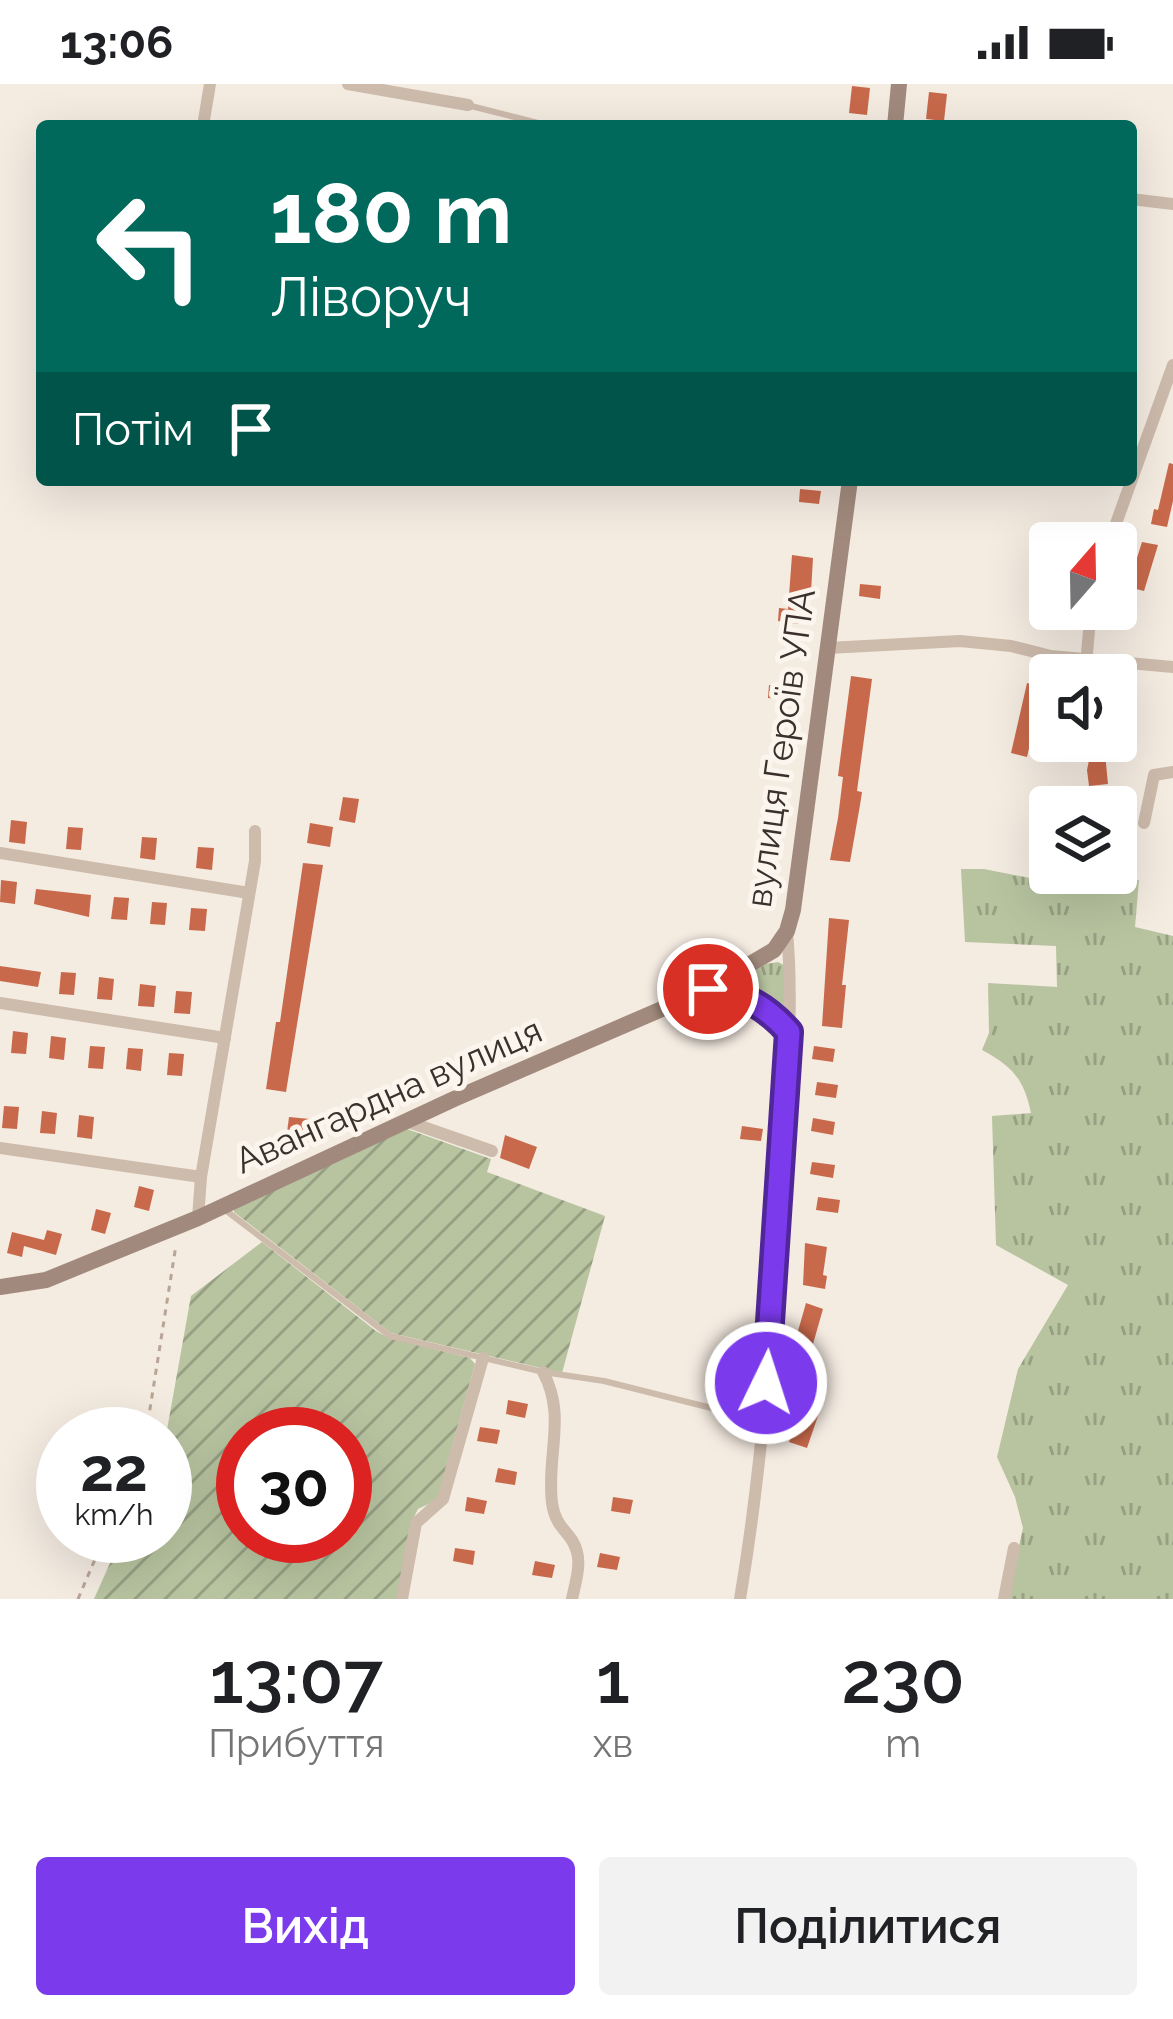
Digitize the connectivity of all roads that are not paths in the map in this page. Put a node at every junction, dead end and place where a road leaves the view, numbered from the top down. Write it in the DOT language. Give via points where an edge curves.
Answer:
graph roads {
  1 [pos="210,84"];
  2 [pos="348,84"];
  3 [pos="898,84"];
  4 [pos="410,89"];
  5 [pos="467,105"];
  6 [pos="204,120"];
  7 [pos="526,120"];
  8 [pos="895,120"];
  9 [pos="1137,200"];
  10 [pos="1173,204"];
  11 [pos="1173,365"];
  12 [pos="1137,465"];
  13 [pos="849,486"];
  14 [pos="1129,486"];
  15 [pos="1117,522"];
  16 [pos="828,647"];
  17 [pos="1056,654"];
  18 [pos="1137,663"];
  19 [pos="1173,667"];
  20 [pos="1173,772"];
  21 [pos="1144,823"];
  22 [pos="255,830"];
  23 [pos="0,854"];
  24 [pos="249,893"];
  25 [pos="787,931"];
  26 [pos="708,989"];
  27 [pos="0,1003"];
  28 [pos="789,1032"];
  29 [pos="225,1038"];
  30 [pos="406,1121"];
  31 [pos="0,1148"];
  32 [pos="493,1151"];
  33 [pos="201,1177"];
  34 [pos="221,1207"];
  35 [pos="198,1218"];
  36 [pos="0,1287"];
  37 [pos="483,1358"];
  38 [pos="543,1372"];
  39 [pos="763,1421"];
  40 [pos="1014,1548"];
  41 [pos="402,1599"];
  42 [pos="572,1599"];
  43 [pos="740,1599"];
  44 [pos="1004,1599"];
  1 -- 6 [label="street"];
  2 -- 4 [label="street"];
  3 -- 8 [label="street"];
  4 -- 5 [label="street"];
  5 -- 7 [label="lane"];
  9 -- 10 [label="street"];
  11 -- 12 [label="street"];
  13 -- 16 [label="street, вулиця Героїв УПА"];
  14 -- 15 [label="street"];
  16 -- 17 [label="street" via="960,641"];
  16 -- 25 [label="street, вулиця Героїв УПА"];
  18 -- 19 [label="street"];
  20 -- 21 [label="street" via="1154,775"];
  22 -- 24 [label="street"];
  23 -- 24 [label="street"];
  24 -- 29 [label="street"];
  25 -- 26 [label="street, Авангардна вулиця" via="774,950"];
  25 -- 28 [label="street, вулиця Героїв УПА"];
  26 -- 28 [label="street" via="756,1002"];
  26 -- 30 [label="street, Авангардна вулиця"];
  27 -- 29 [label="street"];
  28 -- 39 [label="street, вулиця Героїв УПА"];
  29 -- 33 [label="street"];
  30 -- 32 [label="street"];
  30 -- 34 [label="street, Авангардна вулиця"];
  31 -- 33 [label="street"];
  33 -- 35 [label="street"];
  34 -- 35 [label="street, Авангардна вулиця"];
  34 -- 37 [label="lane" via="390,1336"];
  35 -- 36 [label="street, Авангардна вулиця" via="46,1280"];
  37 -- 38 [label="lane"];
  37 -- 41 [label="street" via="443,1499 416,1523"];
  38 -- 39 [label="lane"];
  38 -- 42 [label="street" via="557,1417 554,1513 579,1557"];
  39 -- 43 [label="street, вулиця Героїв УПА"];
  40 -- 44 [label="street"];
}
